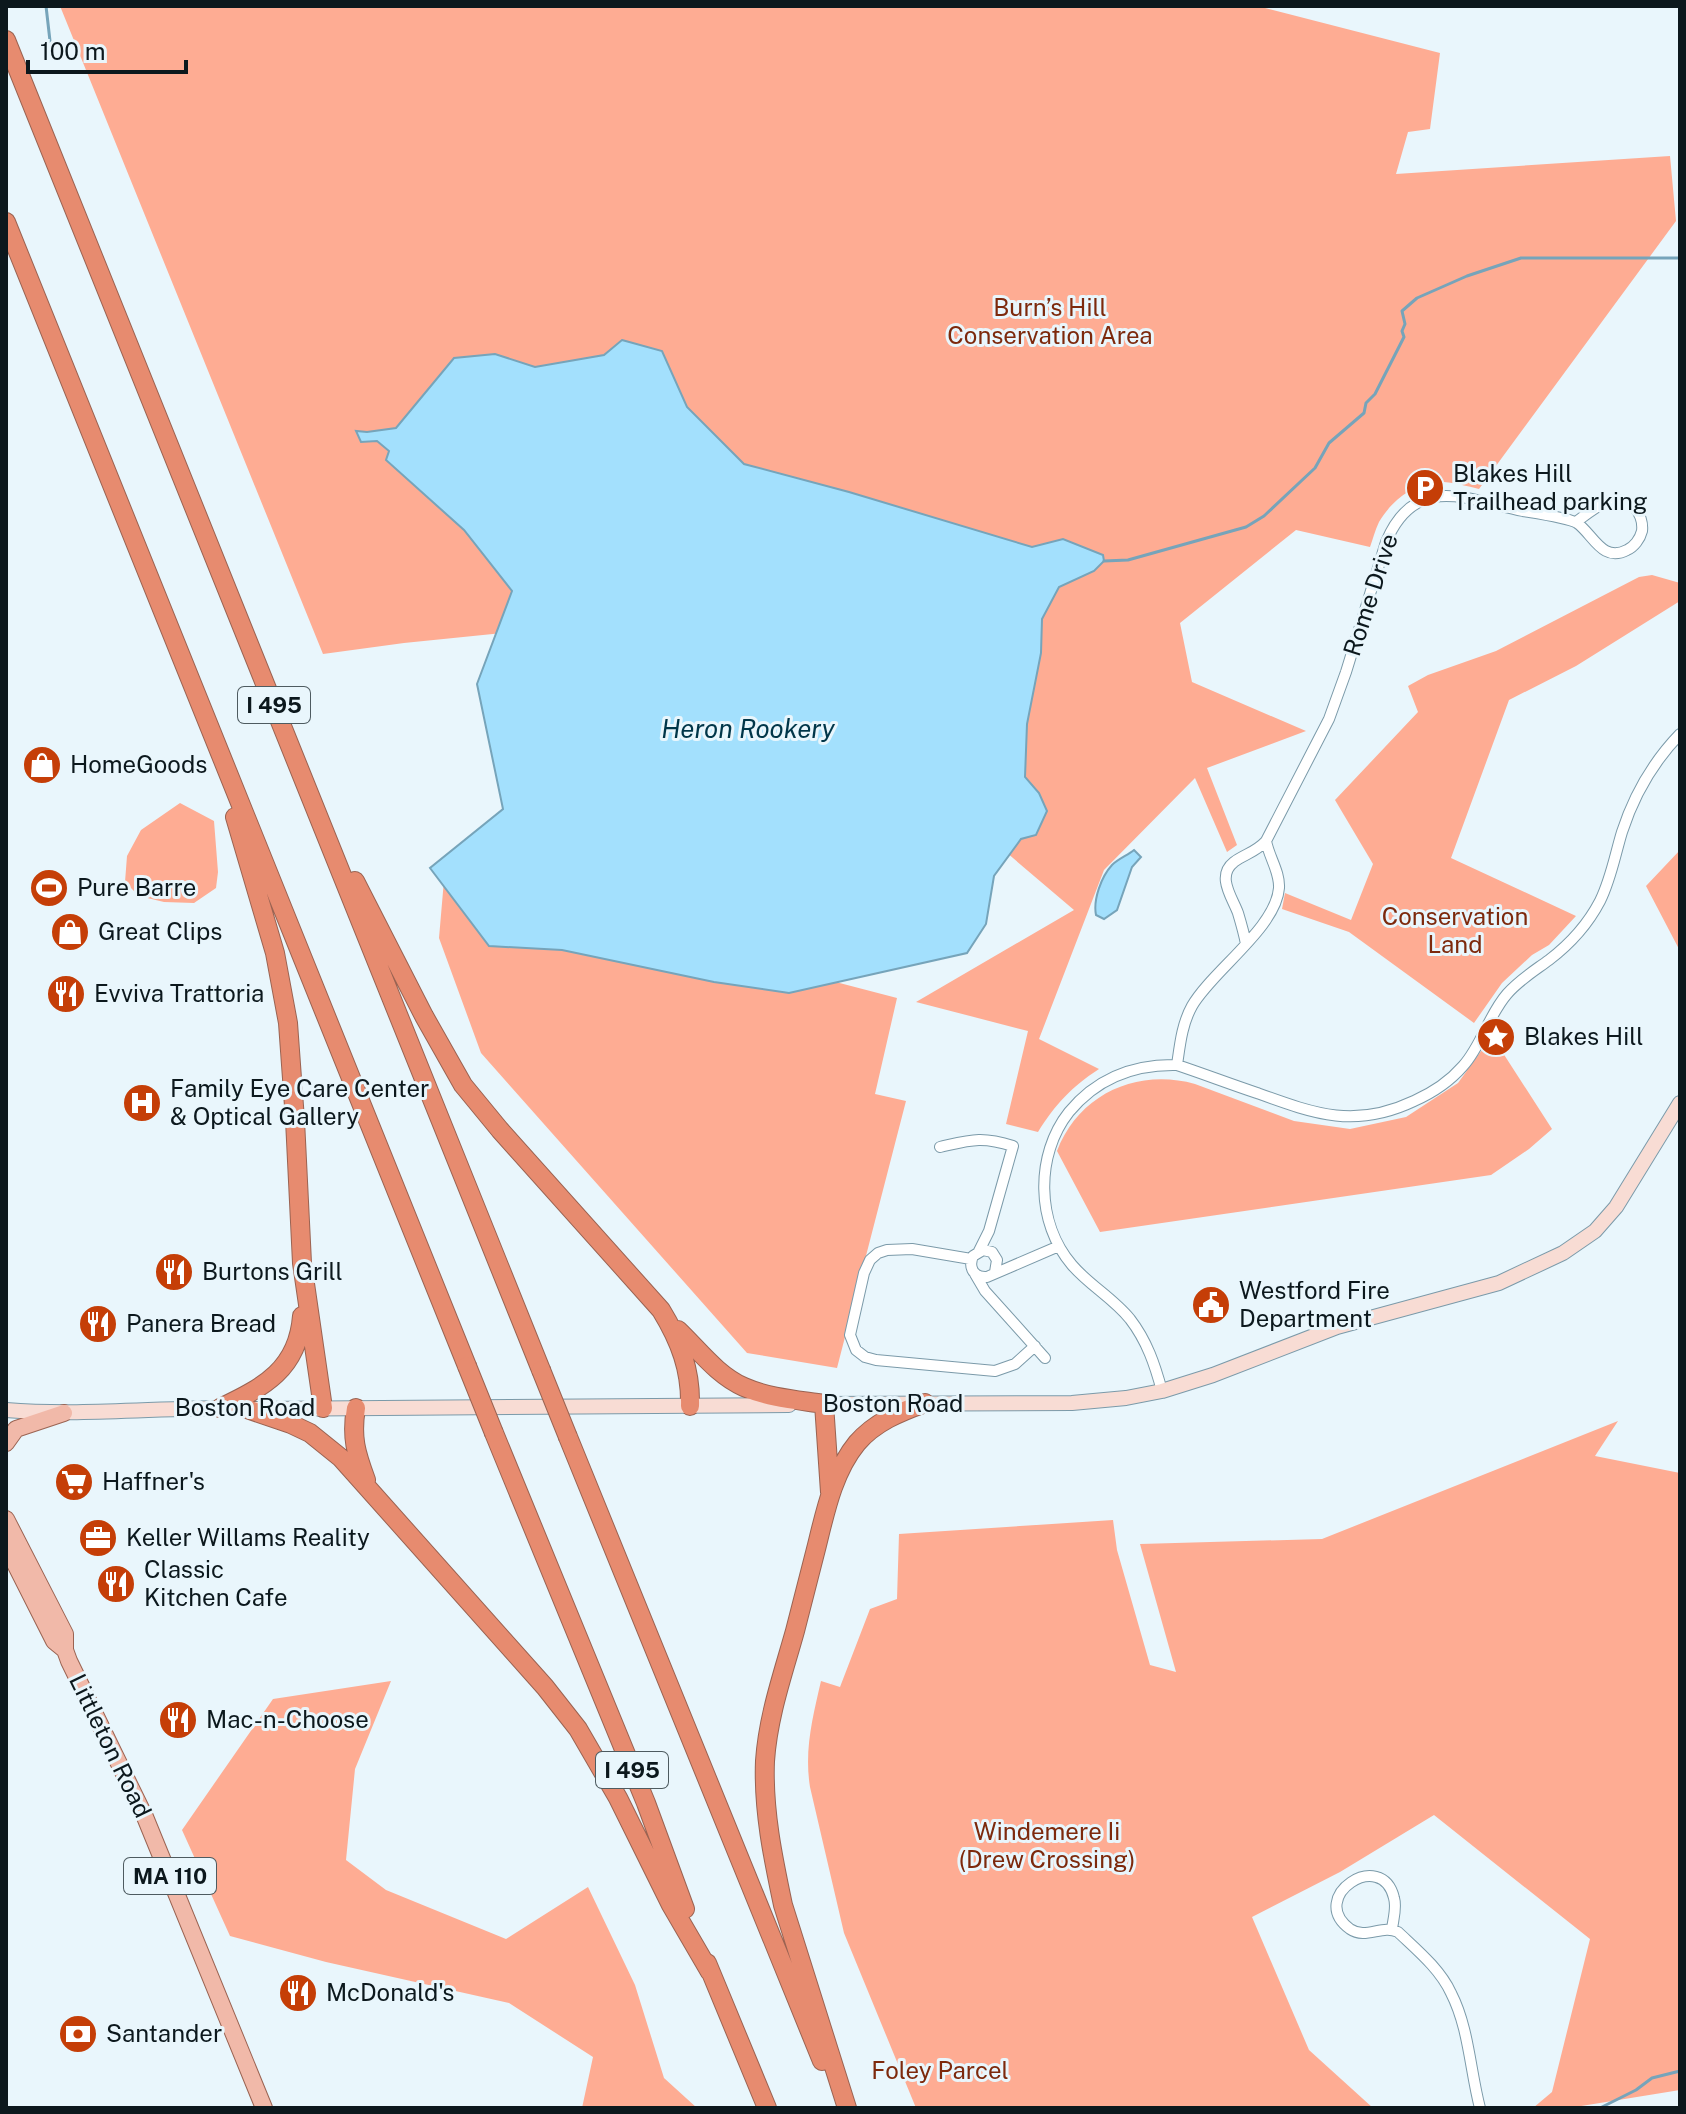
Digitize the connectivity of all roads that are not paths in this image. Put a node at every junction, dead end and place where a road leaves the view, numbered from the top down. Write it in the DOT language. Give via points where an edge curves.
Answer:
graph roads {
  1 [pos="6,40"];
  2 [pos="6,222"];
  3 [pos="1576,522"];
  4 [pos="1680,734"];
  5 [pos="218,749"];
  6 [pos="311,798"];
  7 [pos="1266,841"];
  8 [pos="1246,944"];
  9 [pos="1177,1065"];
  10 [pos="1680,1103"];
  11 [pos="940,1147"];
  12 [pos="989,1231"];
  13 [pos="1059,1246"];
  14 [pos="994,1254"];
  15 [pos="975,1255"];
  16 [pos="1027,1259"];
  17 [pos="975,1274"];
  18 [pos="993,1274"];
  19 [pos="304,1281"];
  20 [pos="998,1303"];
  21 [pos="665,1317"];
  22 [pos="1035,1346"];
  23 [pos="1045,1358"];
  24 [pos="1162,1391"];
  25 [pos="925,1403"];
  26 [pos="824,1404"];
  27 [pos="690,1406"];
  28 [pos="220,1408"];
  29 [pos="323,1408"];
  30 [pos="356,1408"];
  31 [pos="247,1409"];
  32 [pos="6,1410"];
  33 [pos="64,1413"];
  34 [pos="6,1443"];
  35 [pos="369,1490"];
  36 [pos="830,1495"];
  37 [pos="6,1519"];
  38 [pos="6,1546"];
  39 [pos="65,1650"];
  40 [pos="1392,1929"];
  41 [pos="710,1972"];
  42 [pos="264,2108"];
  43 [pos="767,2108"];
  44 [pos="844,2108"];
  45 [pos="1480,2108"];
  1 -- 6 [label="highway, I 495"];
  2 -- 5 [label="highway, I 495"];
  3 -- 3 [label="street" via="1618,500 1634,507 1642,531 1628,550 1613,553 1598,546"];
  3 -- 7 [label="street, Rome Drive" via="1447,495 1425,498 1404,511 1386,542 1329,719"];
  4 -- 9 [label="street" via="1636,796 1593,914 1563,948 1514,986 1463,1066 1432,1092 1369,1116 1322,1115"];
  5 -- 19 [label="highway" via="285,1002"];
  5 -- 41 [label="highway, I 495, bridge"];
  6 -- 21 [label="highway" via="463,1085"];
  6 -- 44 [label="highway, I 495, bridge"];
  7 -- 8 [label="street" via="1279,891"];
  7 -- 8 [label="street, Rome Drive" via="1235,860 1226,873"];
  8 -- 9 [label="street" via="1193,1005"];
  9 -- 13 [label="street" via="1145,1066 1104,1080 1065,1117 1049,1152 1044,1189"];
  10 -- 24 [label="main road, Boston Road" via="1616,1207 1595,1231 1563,1253 1499,1283 1337,1327"];
  11 -- 12 [label="street" via="978,1138 1013,1146"];
  12 -- 14 [label="street"];
  12 -- 15 [label="street"];
  13 -- 16 [label="street"];
  13 -- 24 [label="street" via="1139,1332"];
  14 -- 15 [label="street" via="988,1250"];
  14 -- 16 [label="street"];
  14 -- 18 [label="street" via="998,1264"];
  15 -- 17 [label="street"];
  15 -- 22 [label="street" via="912,1249 873,1256 865,1268 850,1330 856,1350 876,1360 995,1371 1015,1364"];
  16 -- 18 [label="street"];
  17 -- 18 [label="street"];
  17 -- 20 [label="street"];
  18 -- 20 [label="street" via="992,1293"];
  19 -- 28 [label="highway" via="298,1338 280,1373"];
  19 -- 29 [label="highway"];
  20 -- 22 [label="street"];
  21 -- 26 [label="highway" via="705,1359 743,1387"];
  21 -- 27 [label="highway" via="684,1356"];
  22 -- 23 [label="street"];
  24 -- 25 [label="main road, Boston Road" via="1086,1402"];
  25 -- 26 [label="main road, Boston Road"];
  25 -- 36 [label="highway" via="881,1422 859,1440"];
  26 -- 27 [label="main road, Boston Road"];
  26 -- 36 [label="highway"];
  27 -- 30 [label="main road, Boston Road"];
  28 -- 31 [label="main road, Boston Road"];
  28 -- 33 [label="main road, Boston Road"];
  29 -- 30 [label="main road, Boston Road"];
  29 -- 31 [label="main road, Boston Road"];
  30 -- 35 [label="highway" via="355,1446"];
  31 -- 35 [label="highway" via="310,1433"];
  32 -- 33 [label="main road, Boston Road"];
  33 -- 34 [label="main road" via="16,1429"];
  35 -- 41 [label="highway" via="578,1729"];
  36 -- 44 [label="highway" via="776,1692 765,1784 783,1905"];
  37 -- 39 [label="main road, Littleton Road / MA 110" via="65,1634"];
  38 -- 39 [label="main road, Littleton Road / MA 110" via="54,1641"];
  39 -- 42 [label="main road, Littleton Road / MA 110" via="141,1808"];
  40 -- 40 [label="street" via="1368,1934 1348,1928 1339,1915 1340,1892 1359,1877 1383,1882 1394,1898"];
  40 -- 45 [label="street" via="1414,1946 1450,1990 1460,2013"];
  41 -- 43 [label="highway, I 495"];
}
